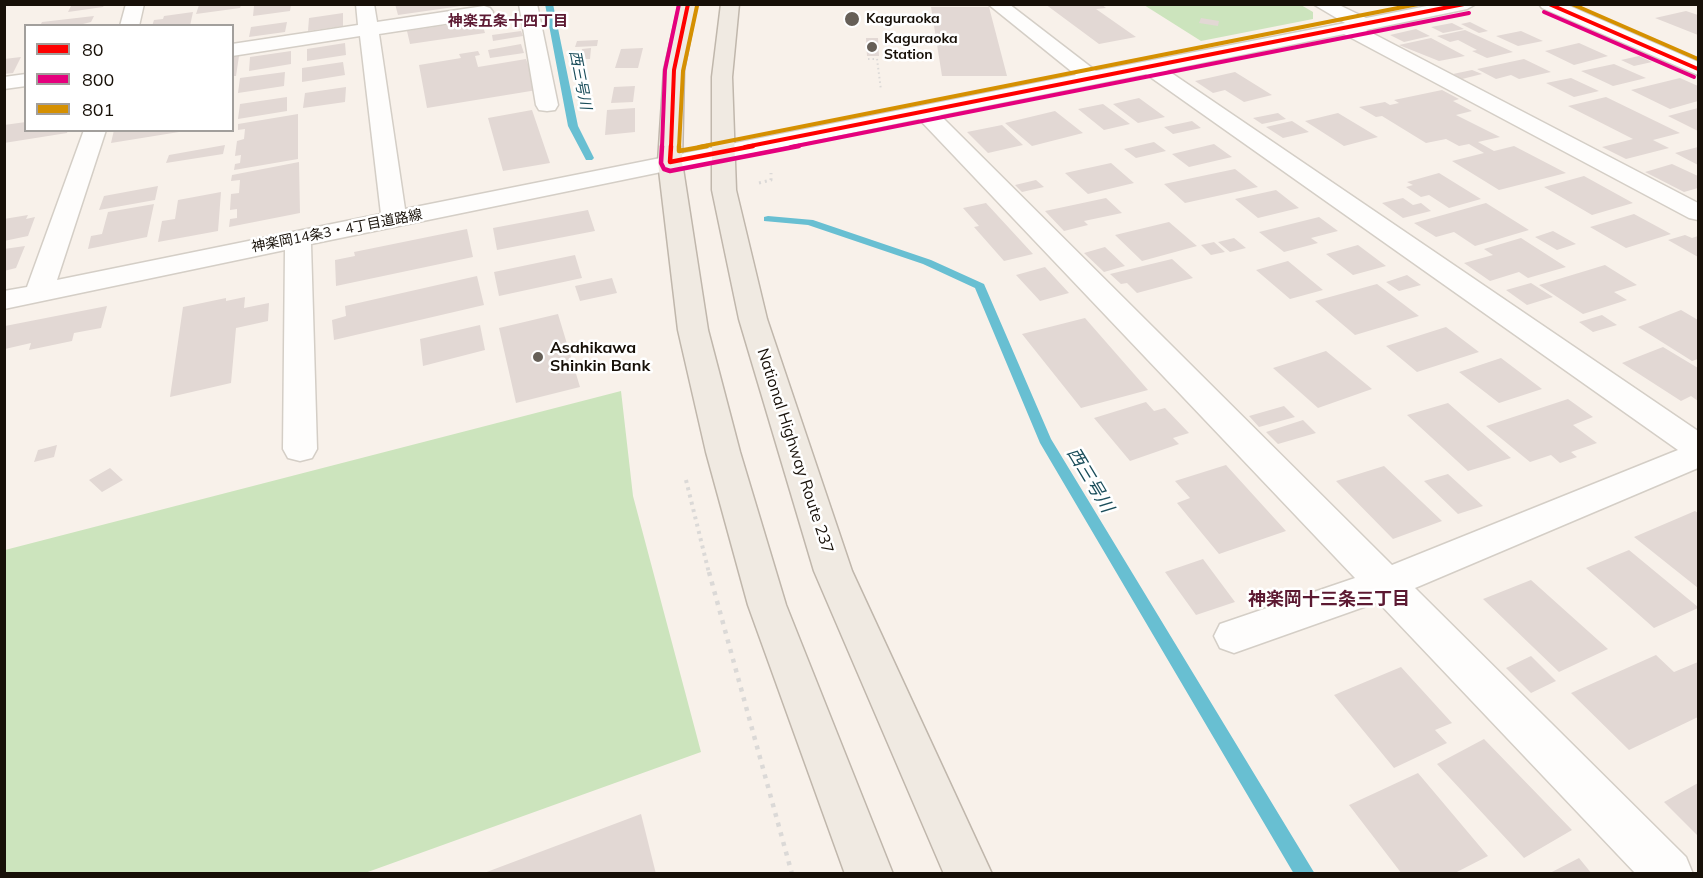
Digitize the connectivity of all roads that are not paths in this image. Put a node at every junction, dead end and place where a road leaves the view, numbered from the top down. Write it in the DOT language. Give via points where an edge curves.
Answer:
graph roads {
  1 [pos="135,4"];
  2 [pos="365,4"];
  3 [pos="528,4"];
  4 [pos="688,4"];
  5 [pos="730,4"];
  6 [pos="997,4"];
  7 [pos="1322,4"];
  8 [pos="1467,4"];
  9 [pos="1548,4"];
  10 [pos="1430,8"];
  11 [pos="484,12"];
  12 [pos="130,24"];
  13 [pos="1356,27"];
  14 [pos="368,31"];
  15 [pos="234,50"];
  16 [pos="1150,67"];
  17 [pos="1698,69"];
  18 [pos="1093,79"];
  19 [pos="24,80"];
  20 [pos="4,83"];
  21 [pos="547,105"];
  22 [pos="924,112"];
  23 [pos="94,132"];
  24 [pos="724,152"];
  25 [pos="670,162"];
  26 [pos="1698,213"];
  27 [pos="394,220"];
  28 [pos="298,239"];
  29 [pos="39,293"];
  30 [pos="4,300"];
  31 [pos="1698,447"];
  32 [pos="300,449"];
  33 [pos="1698,455"];
  34 [pos="1385,584"];
  35 [pos="1234,636"];
  36 [pos="869,873"];
  37 [pos="968,873"];
  38 [pos="1669,873"];
  1 -- 12 [label="street"];
  2 -- 14 [label="street"];
  3 -- 21 [label="street"];
  4 -- 25 [label="highway" via="674,70"];
  5 -- 24 [label="highway, National Highway Route 237" via="722,77"];
  6 -- 18 [label="street"];
  7 -- 13 [label="street"];
  8 -- 10 [label="street, 神楽岡14条3・4丁目道路線"];
  9 -- 17 [label="street"];
  10 -- 13 [label="street, 神楽岡14条3・4丁目道路線"];
  11 -- 14 [label="street"];
  13 -- 16 [label="street, 神楽岡14条3・4丁目道路線"];
  13 -- 26 [label="street"];
  14 -- 15 [label="street"];
  14 -- 27 [label="street"];
  16 -- 18 [label="street, 神楽岡14条3・4丁目道路線"];
  16 -- 31 [label="street"];
  18 -- 22 [label="street, 神楽岡14条3・4丁目道路線"];
  19 -- 20 [label="street"];
  22 -- 24 [label="street, 神楽岡14条3・4丁目道路線"];
  22 -- 34 [label="street"];
  23 -- 29 [label="street"];
  24 -- 25 [label="street, 神楽岡14条3・4丁目道路線"];
  24 -- 37 [label="highway, National Highway Route 237" via="723,190 753,319 833,571"];
  25 -- 27 [label="street, 神楽岡14条3・4丁目道路線"];
  25 -- 36 [label="highway" via="693,330 723,452 768,604"];
  27 -- 28 [label="street, 神楽岡14条3・4丁目道路線"];
  28 -- 29 [label="street, 神楽岡14条3・4丁目道路線"];
  28 -- 32 [label="street"];
  29 -- 30 [label="street, 神楽岡14条3・4丁目道路線"];
  33 -- 34 [label="street"];
  34 -- 35 [label="street"];
  34 -- 38 [label="street"];
}
